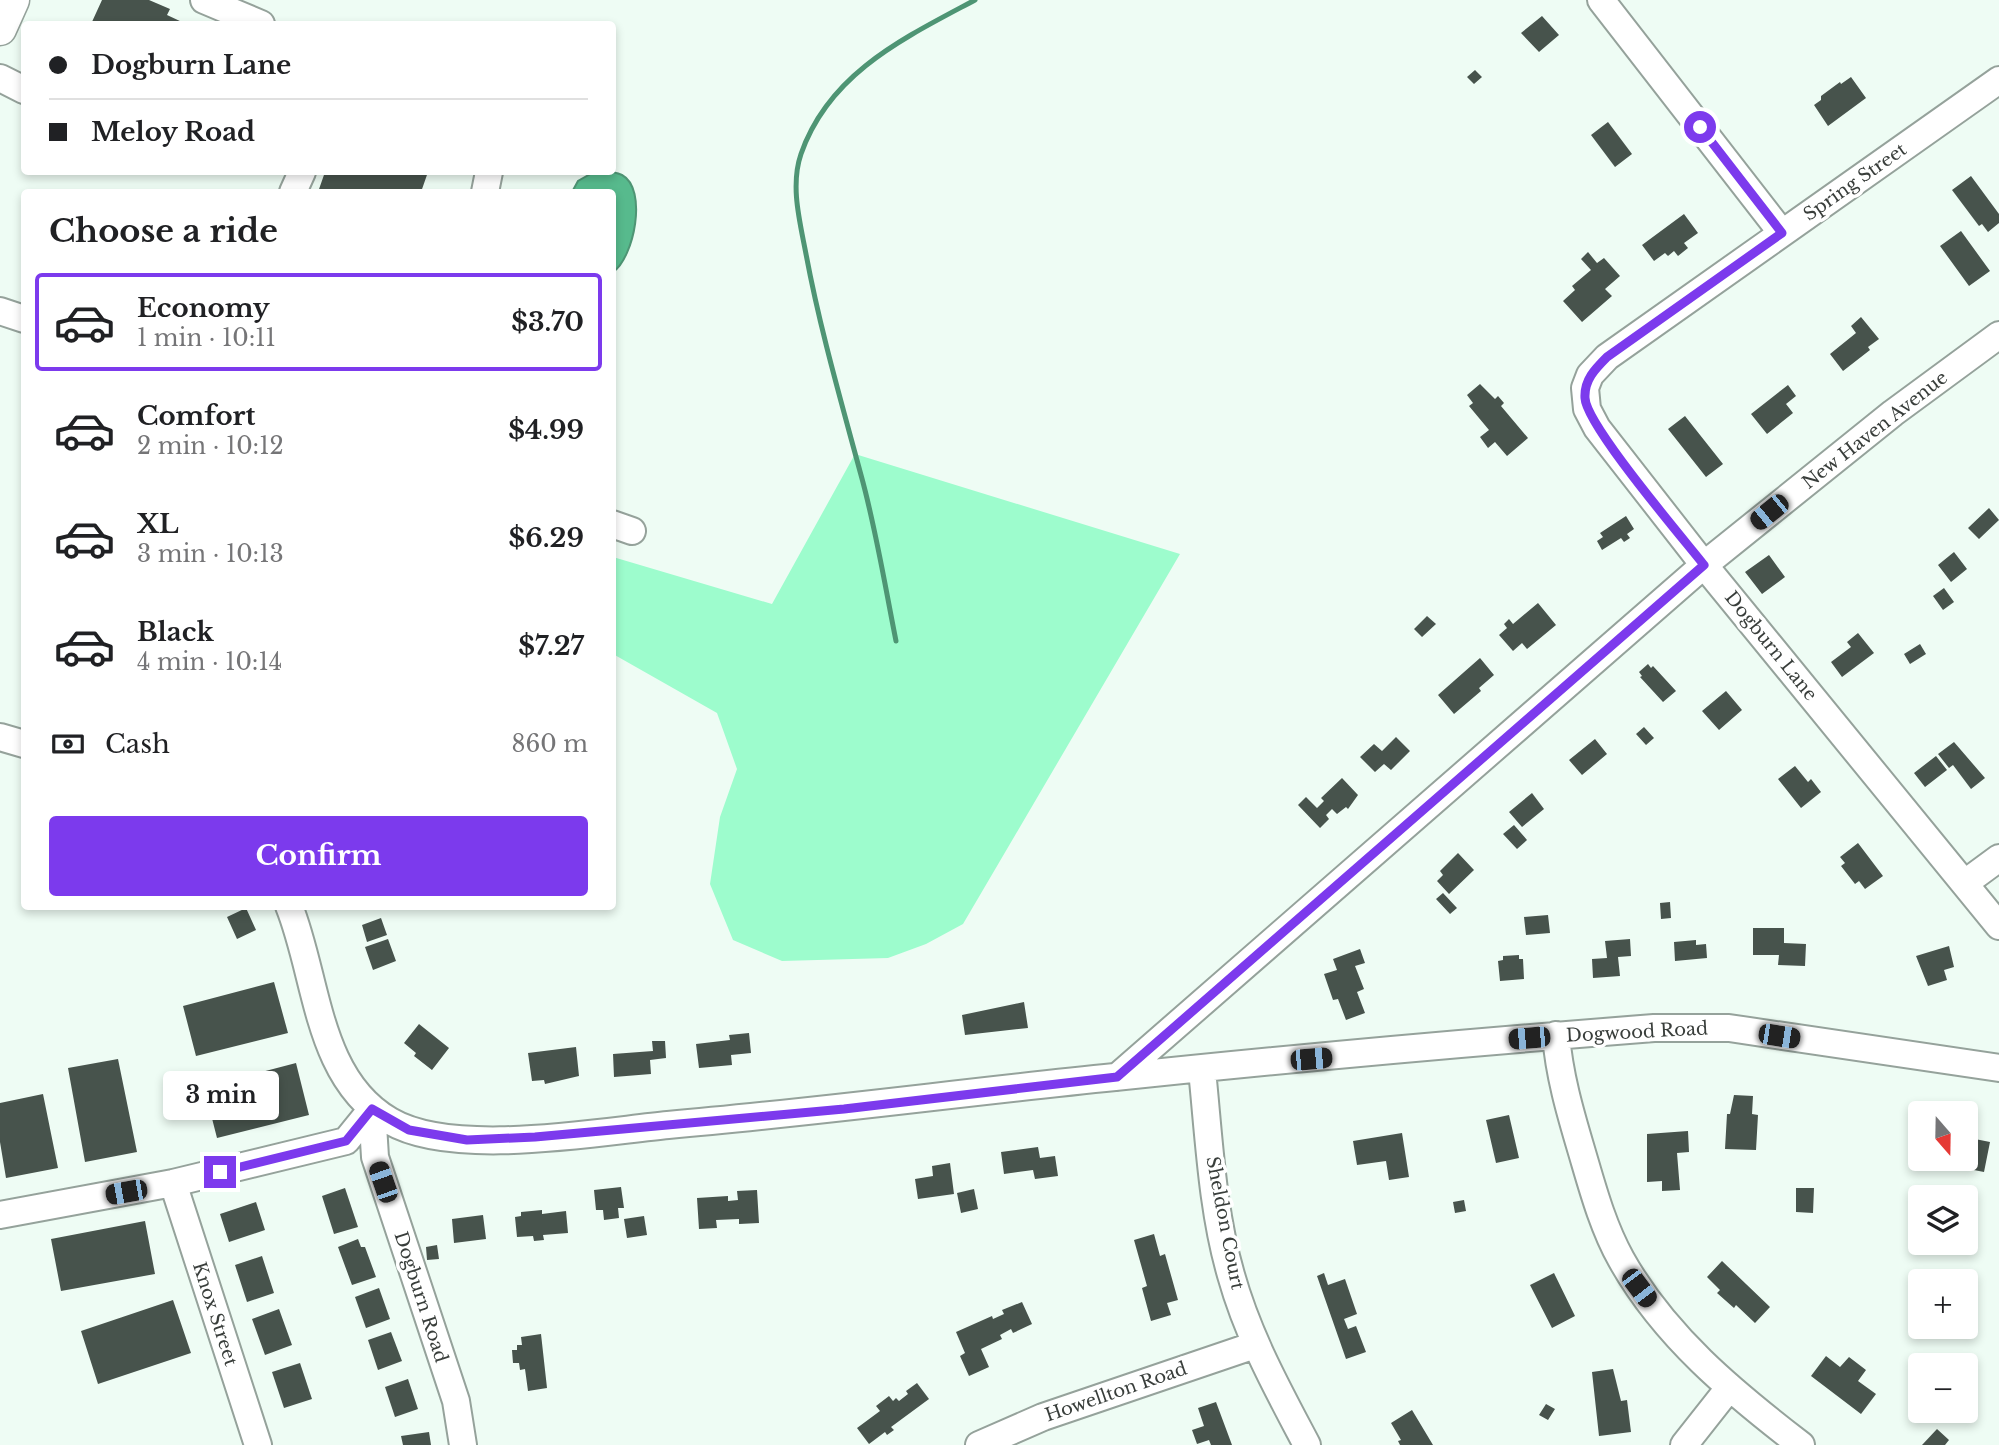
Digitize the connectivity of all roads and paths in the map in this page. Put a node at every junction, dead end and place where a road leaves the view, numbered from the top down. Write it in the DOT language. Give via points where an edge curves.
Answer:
graph roads {
  1 [pos="1601,0"];
  2 [pos="207,9"];
  3 [pos="250,21"];
  4 [pos="0,78"];
  5 [pos="1999,80"];
  6 [pos="21,88"];
  7 [pos="1782,233"];
  8 [pos="0,311"];
  9 [pos="21,318"];
  10 [pos="1999,335"];
  11 [pos="1607,357"];
  12 [pos="1704,565"];
  13 [pos="0,737"];
  14 [pos="21,743"];
  15 [pos="1999,858"];
  16 [pos="1965,883"];
  17 [pos="291,910"];
  18 [pos="1999,926"];
  19 [pos="1556,1035"];
  20 [pos="1999,1068"];
  21 [pos="1202,1070"];
  22 [pos="1117,1077"];
  23 [pos="372,1109"];
  24 [pos="173,1183"];
  25 [pos="0,1215"];
  26 [pos="1255,1345"];
  27 [pos="1729,1388"];
  28 [pos="258,1445"];
  29 [pos="463,1445"];
  30 [pos="979,1445"];
  31 [pos="1307,1445"];
  32 [pos="1684,1445"];
  33 [pos="1801,1445"];
  1 -- 7 [label="street"];
  2 -- 3 [label="street"];
  4 -- 6 [label="street"];
  5 -- 7 [label="street, Spring Street"];
  7 -- 11 [label="street, Spring Street"];
  8 -- 9 [label="street"];
  10 -- 12 [label="street, New Haven Avenue" via="1893,413"];
  11 -- 12 [label="street, Dogburn Lane" via="1585,388 1591,419"];
  12 -- 16 [label="street, Dogburn Lane"];
  12 -- 22 [label="street, New Haven Avenue"];
  13 -- 14 [label="street"];
  15 -- 16 [label="street"];
  16 -- 18 [label="street, Dogburn Lane"];
  17 -- 23 [label="street, Dogwood Road" via="337,1060 356,1093"];
  19 -- 20 [label="street, Dogwood Road" via="1729,1028"];
  19 -- 21 [label="street, Dogwood Road"];
  19 -- 27 [label="street" via="1576,1133 1620,1257 1662,1318"];
  21 -- 22 [label="street, Dogwood Road"];
  21 -- 26 [label="street, Sheldon Court" via="1214,1183 1231,1274"];
  22 -- 23 [label="street, Dogwood Road" via="844,1109 467,1140 409,1130"];
  23 -- 24 [label="street" via="346,1141"];
  23 -- 29 [label="street, Dogburn Road" via="374,1157 456,1401"];
  24 -- 25 [label="street"];
  24 -- 28 [label="street, Knox Street"];
  26 -- 30 [label="street, Howellton Road" via="1043,1417"];
  26 -- 31 [label="street, Sheldon Court"];
  27 -- 32 [label="street"];
  27 -- 33 [label="street"];
}
